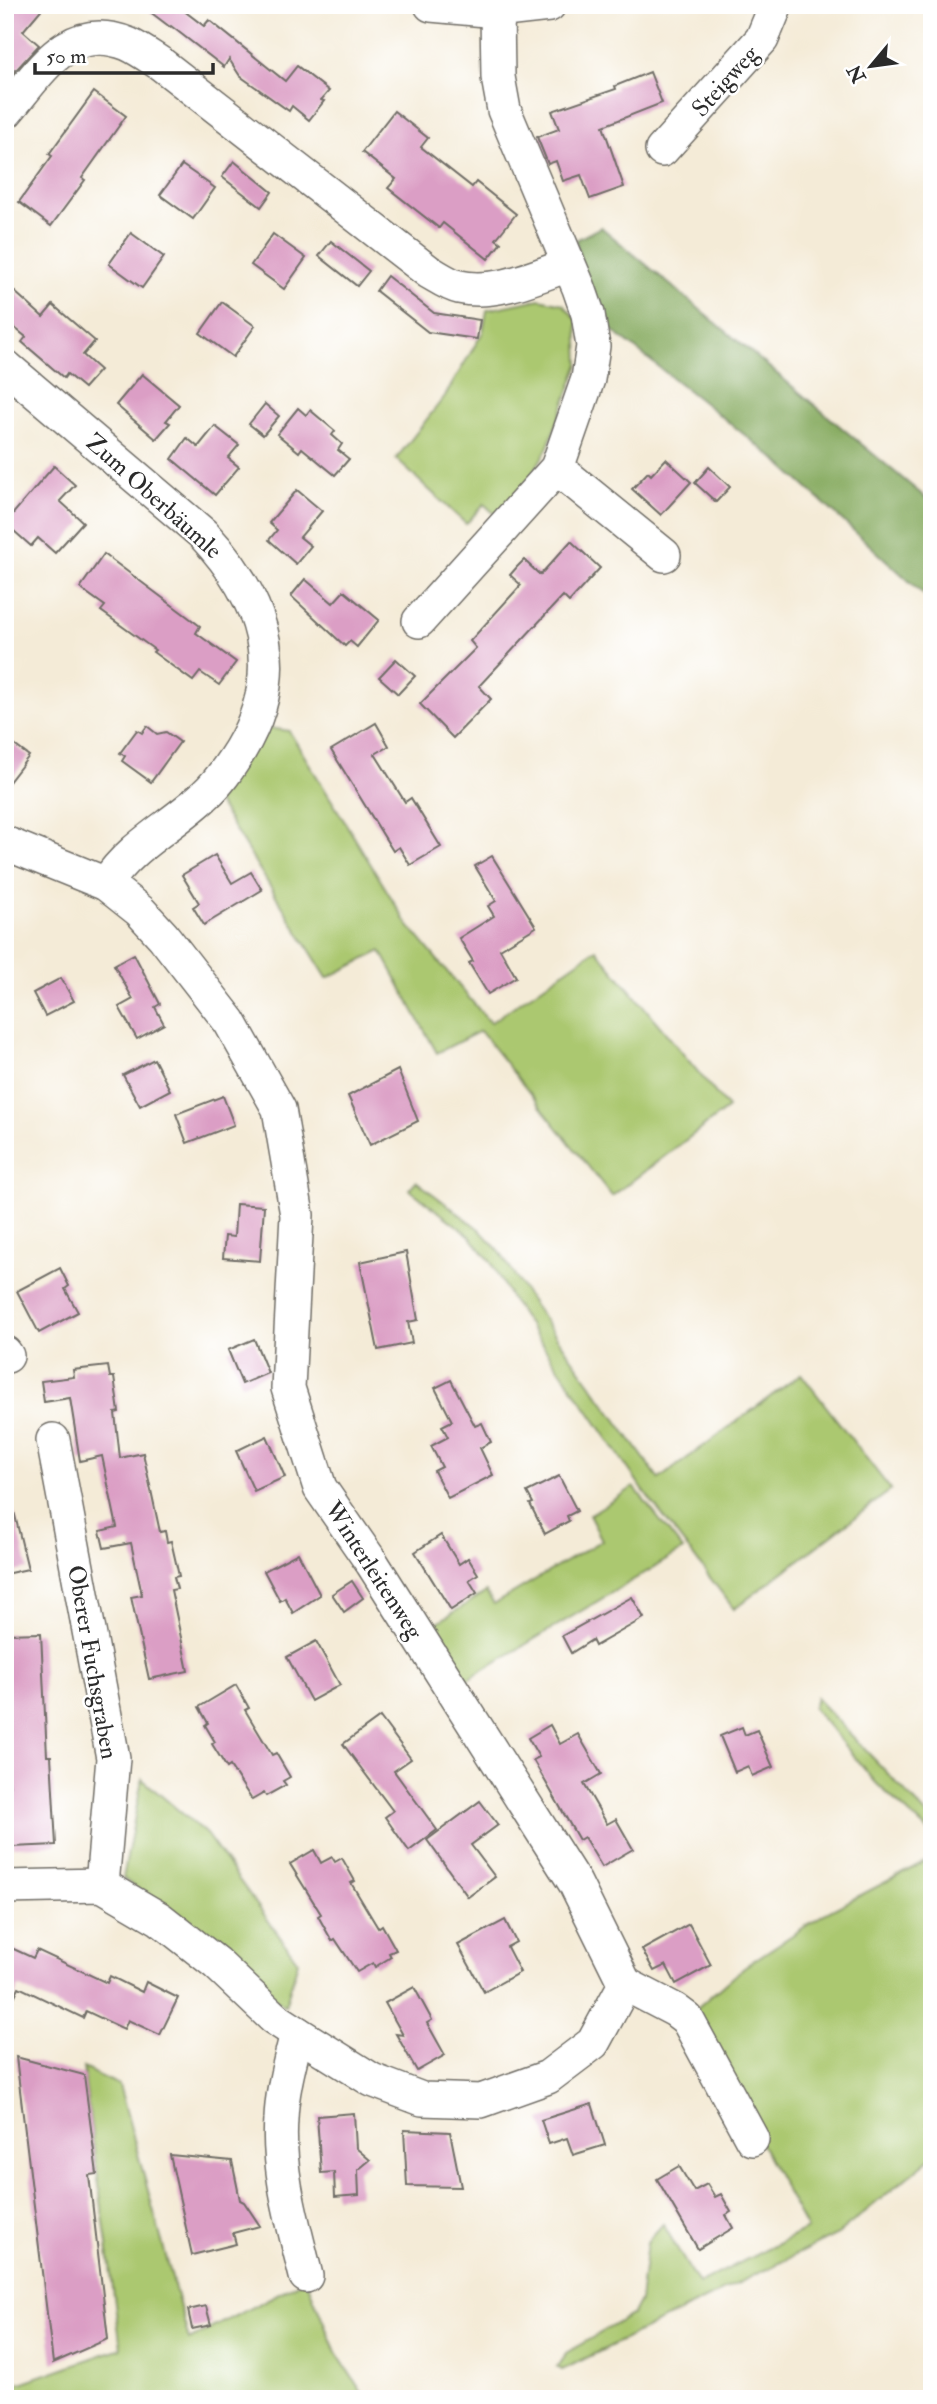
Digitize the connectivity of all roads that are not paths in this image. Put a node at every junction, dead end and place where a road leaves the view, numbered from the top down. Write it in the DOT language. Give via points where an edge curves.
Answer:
graph roads {
  1 [pos="431,5"];
  2 [pos="549,5"];
  3 [pos="776,5"];
  4 [pos="497,10"];
  5 [pos="5,113"];
  6 [pos="662,150"];
  7 [pos="568,265"];
  8 [pos="5,366"];
  9 [pos="557,468"];
  10 [pos="664,555"];
  11 [pos="419,621"];
  12 [pos="5,843"];
  13 [pos="106,884"];
  14 [pos="54,1440"];
  15 [pos="102,1885"];
  16 [pos="5,1887"];
  17 [pos="625,1984"];
  18 [pos="297,2033"];
  19 [pos="752,2139"];
  20 [pos="306,2276"];
  1 -- 4 [label="street"];
  2 -- 4 [label="street"];
  3 -- 6 [label="street, Steigweg" via="762,39"];
  4 -- 7 [label="street" via="498,78 504,110"];
  5 -- 7 [label="street" via="68,44 94,36 108,38 161,64 429,272 457,287 487,289"];
  7 -- 9 [label="street" via="588,314 593,346 588,379"];
  8 -- 13 [label="street, Zum Oberbäumle" via="221,553 254,605 265,642 266,678 260,708 229,768 181,817 131,853"];
  9 -- 10 [label="street"];
  9 -- 11 [label="street"];
  12 -- 13 [label="street, Winterleitenweg"];
  13 -- 17 [label="street, Winterleitenweg" via="163,936 230,1022 279,1109 297,1215 288,1388 320,1488 575,1883"];
  14 -- 15 [label="street, Oberer Fuchsgraben" via="113,1759"];
  15 -- 16 [label="street"];
  15 -- 18 [label="street" via="160,1919"];
  17 -- 18 [label="street" via="593,2043 548,2077 481,2101 422,2099 372,2080"];
  17 -- 19 [label="street" via="687,2019"];
  18 -- 20 [label="street" via="280,2120 283,2168"];
}
